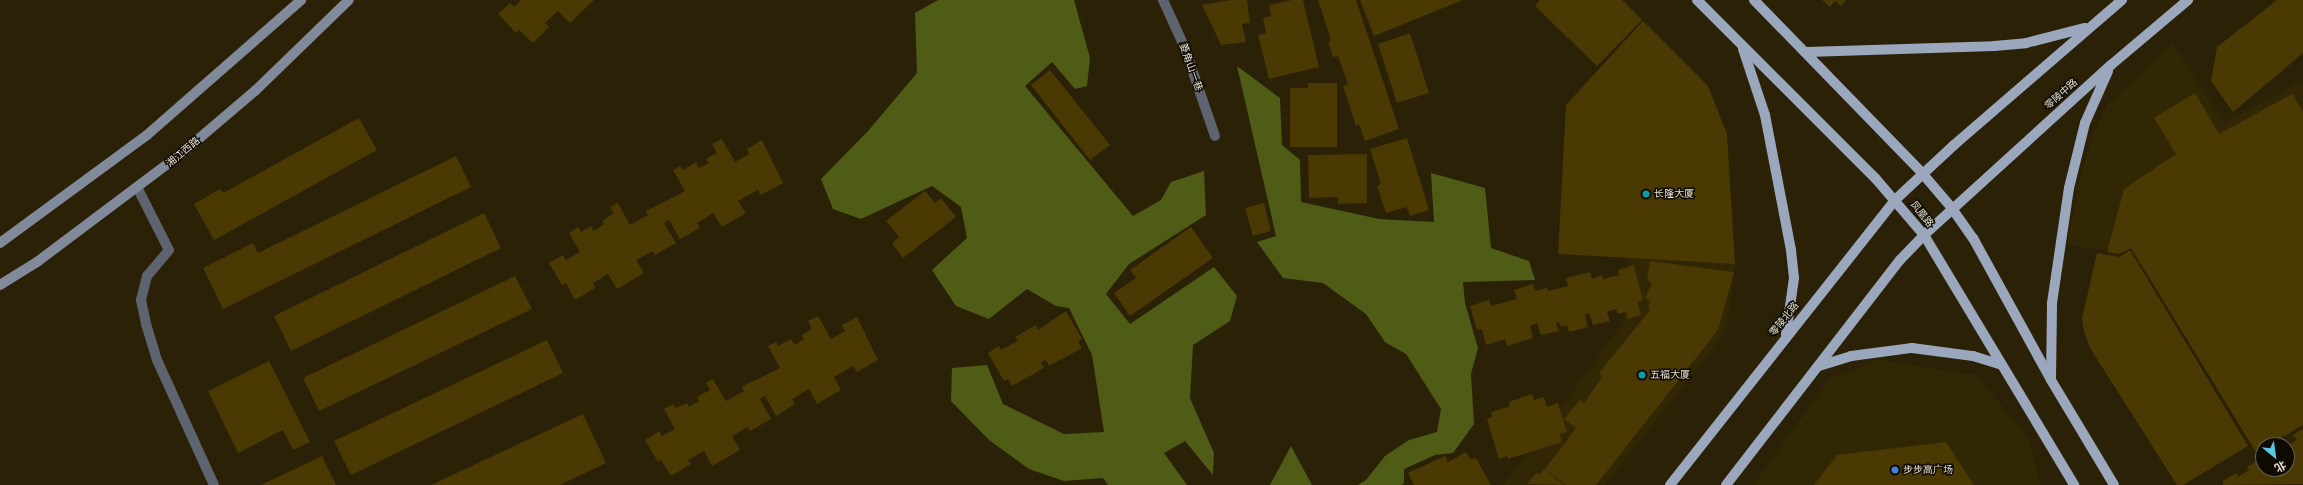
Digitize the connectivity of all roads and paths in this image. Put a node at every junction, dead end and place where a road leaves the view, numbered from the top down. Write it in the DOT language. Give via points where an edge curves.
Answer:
graph roads {
  1 [pos="301,0"];
  2 [pos="349,0"];
  3 [pos="1163,0"];
  4 [pos="1697,0"];
  5 [pos="1754,0"];
  6 [pos="2122,0"];
  7 [pos="2188,0"];
  8 [pos="2089,27"];
  9 [pos="1741,45"];
  10 [pos="1807,52"];
  11 [pos="2111,65"];
  12 [pos="1215,136"];
  13 [pos="1922,173"];
  14 [pos="138,189"];
  15 [pos="1895,200"];
  16 [pos="1951,207"];
  17 [pos="1924,235"];
  18 [pos="0,243"];
  19 [pos="0,285"];
  20 [pos="1785,336"];
  21 [pos="2000,364"];
  22 [pos="1819,366"];
  23 [pos="2050,380"];
  24 [pos="214,485"];
  25 [pos="1670,485"];
  26 [pos="1726,485"];
  27 [pos="2074,485"];
  28 [pos="2114,485"];
  1 -- 18 [label="main road" via="147,135"];
  2 -- 14 [label="main road, 湘江西路" via="256,90"];
  3 -- 12 [label="street, 菱角山一巷" via="1184,46"];
  4 -- 9 [label="main road, 凤凰路"];
  5 -- 10 [label="main road"];
  6 -- 8 [label="main road"];
  7 -- 11 [label="main road, 零陵中路"];
  8 -- 10 [label="main road" via="2026,43 1994,46"];
  8 -- 13 [label="main road"];
  9 -- 15 [label="main road, 凤凰路"];
  9 -- 20 [label="main road" via="1766,122 1791,250 1794,278"];
  10 -- 13 [label="main road"];
  11 -- 16 [label="main road, 零陵中路"];
  11 -- 23 [label="main road" via="2085,123 2069,188 2052,303"];
  13 -- 15 [label="main road, 零陵北路"];
  13 -- 16 [label="main road"];
  14 -- 19 [label="main road, 湘江西路" via="37,262"];
  14 -- 24 [label="street" via="169,250 147,276 141,300 146,324 157,360"];
  15 -- 17 [label="main road, 凤凰路"];
  15 -- 20 [label="main road, 零陵北路"];
  16 -- 17 [label="main road"];
  16 -- 23 [label="main road" via="1973,238"];
  17 -- 21 [label="main road, 凤凰路"];
  17 -- 22 [label="main road" via="1900,260"];
  20 -- 25 [label="main road, 零陵北路"];
  21 -- 22 [label="main road" via="1973,356 1912,348 1851,356"];
  21 -- 27 [label="main road, 凤凰路"];
  22 -- 26 [label="main road"];
  23 -- 28 [label="main road"];
}
